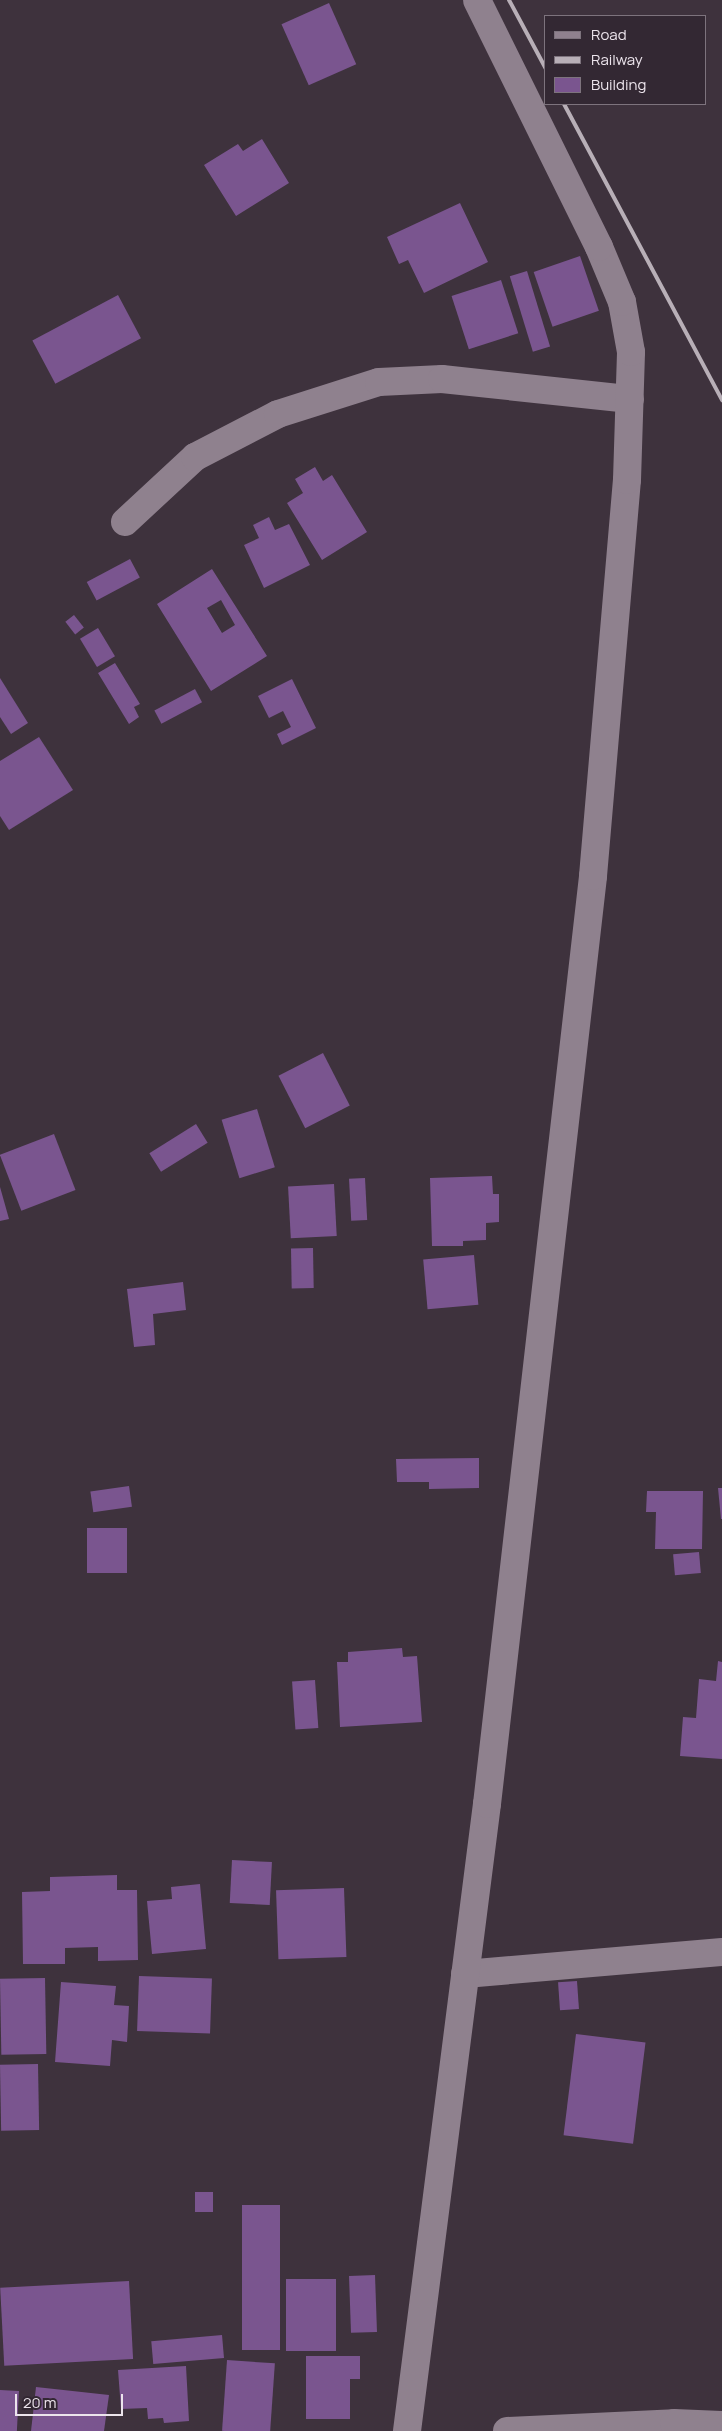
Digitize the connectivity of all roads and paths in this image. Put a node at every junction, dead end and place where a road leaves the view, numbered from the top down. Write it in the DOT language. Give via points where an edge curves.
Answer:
graph roads {
  1 [pos="477,0"];
  2 [pos="630,399"];
  3 [pos="125,522"];
  4 [pos="722,1952"];
  5 [pos="465,1974"];
  6 [pos="722,2425"];
  7 [pos="407,2431"];
  8 [pos="507,2431"];
  1 -- 2 [label="street" via="599,247 622,302 630,352"];
  2 -- 3 [label="street" via="442,379 379,382 278,414 194,457"];
  2 -- 5 [label="street" via="627,480 593,876 488,1804"];
  4 -- 5 [label="street"];
  5 -- 7 [label="street"];
  6 -- 8 [label="street" via="674,2423"];
}
